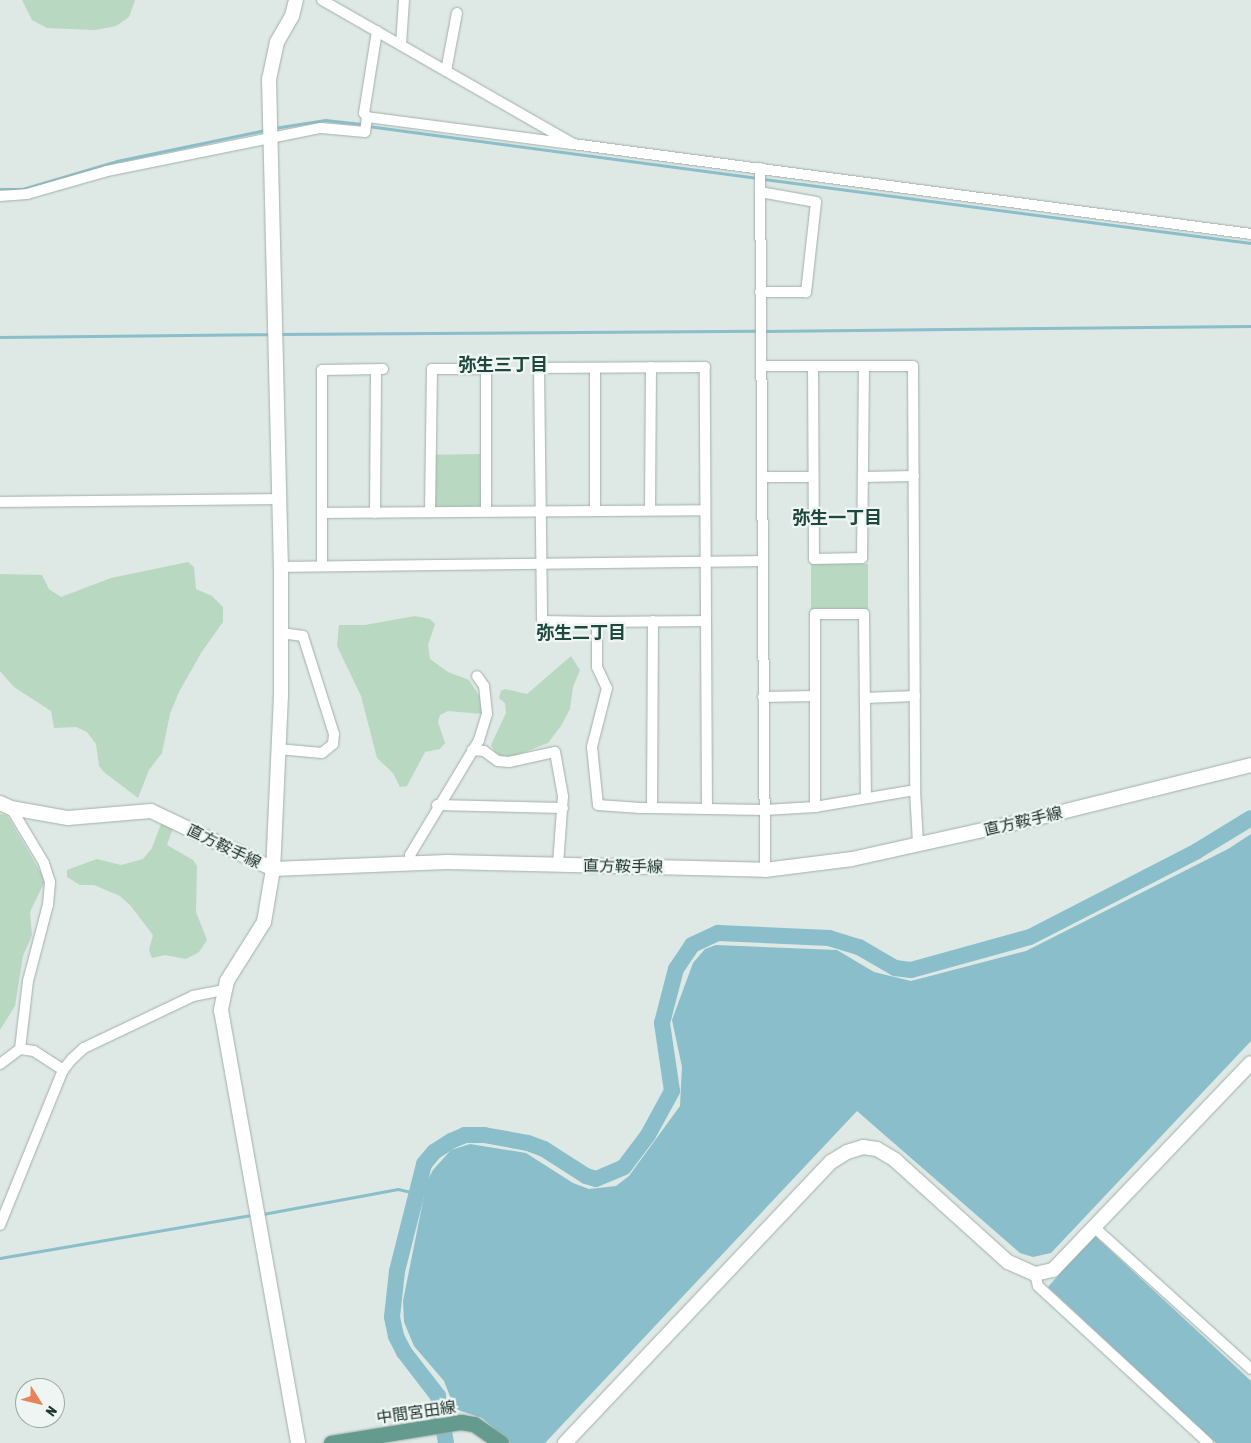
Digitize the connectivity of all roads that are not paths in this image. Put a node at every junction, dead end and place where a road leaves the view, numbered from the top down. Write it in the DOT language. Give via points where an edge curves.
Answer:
graph roads {
  1 [pos="296,0"];
  2 [pos="322,0"];
  3 [pos="404,0"];
  4 [pos="457,13"];
  5 [pos="377,31"];
  6 [pos="401,45"];
  7 [pos="446,71"];
  8 [pos="367,117"];
  9 [pos="270,140"];
  10 [pos="572,144"];
  11 [pos="760,168"];
  12 [pos="760,192"];
  13 [pos="0,196"];
  14 [pos="1251,234"];
  15 [pos="760,292"];
  16 [pos="761,366"];
  17 [pos="812,366"];
  18 [pos="864,366"];
  19 [pos="651,367"];
  20 [pos="595,368"];
  21 [pos="914,476"];
  22 [pos="762,477"];
  23 [pos="813,477"];
  24 [pos="863,477"];
  25 [pos="280,499"];
  26 [pos="1,502"];
  27 [pos="650,510"];
  28 [pos="705,510"];
  29 [pos="541,511"];
  30 [pos="595,511"];
  31 [pos="430,512"];
  32 [pos="486,512"];
  33 [pos="322,513"];
  34 [pos="375,513"];
  35 [pos="763,561"];
  36 [pos="705,562"];
  37 [pos="542,565"];
  38 [pos="322,566"];
  39 [pos="281,567"];
  40 [pos="653,621"];
  41 [pos="706,621"];
  42 [pos="598,622"];
  43 [pos="281,633"];
  44 [pos="477,676"];
  45 [pos="815,696"];
  46 [pos="915,696"];
  47 [pos="763,697"];
  48 [pos="865,698"];
  49 [pos="278,749"];
  50 [pos="472,750"];
  51 [pos="1251,765"];
  52 [pos="915,790"];
  53 [pos="866,798"];
  54 [pos="437,805"];
  55 [pos="5,806"];
  56 [pos="815,807"];
  57 [pos="563,808"];
  58 [pos="652,808"];
  59 [pos="707,809"];
  60 [pos="765,810"];
  61 [pos="918,844"];
  62 [pos="412,864"];
  63 [pos="558,864"];
  64 [pos="273,869"];
  65 [pos="766,870"];
  66 [pos="224,990"];
  67 [pos="20,1049"];
  68 [pos="1251,1062"];
  69 [pos="0,1064"];
  70 [pos="63,1070"];
  71 [pos="0,1225"];
  72 [pos="1095,1228"];
  73 [pos="1034,1274"];
  74 [pos="1251,1370"];
  75 [pos="298,1443"];
  76 [pos="332,1443"];
  77 [pos="501,1443"];
  78 [pos="565,1443"];
  79 [pos="1208,1443"];
  1 -- 9 [label="street" via="292,16 277,42 269,79"];
  2 -- 5 [label="street"];
  3 -- 6 [label="street"];
  4 -- 7 [label="street"];
  5 -- 6 [label="street"];
  5 -- 8 [label="street" via="364,113"];
  6 -- 7 [label="street"];
  7 -- 10 [label="street"];
  8 -- 9 [label="street" via="365,132 320,128"];
  8 -- 10 [label="street"];
  9 -- 13 [label="street" via="107,171 27,194"];
  9 -- 25 [label="street"];
  10 -- 11 [label="street"];
  11 -- 12 [label="street"];
  11 -- 14 [label="street"];
  12 -- 15 [label="street"];
  12 -- 15 [label="street" via="816,202 806,292"];
  15 -- 16 [label="street"];
  16 -- 17 [label="street"];
  16 -- 22 [label="street"];
  17 -- 18 [label="street"];
  17 -- 23 [label="street"];
  18 -- 21 [label="street" via="913,366"];
  18 -- 24 [label="street"];
  19 -- 20 [label="street"];
  19 -- 27 [label="street"];
  19 -- 28 [label="street" via="705,367"];
  20 -- 29 [label="street" via="539,368"];
  20 -- 30 [label="street"];
  21 -- 24 [label="street"];
  21 -- 46 [label="street"];
  22 -- 23 [label="street"];
  22 -- 35 [label="street"];
  23 -- 24 [label="street" via="814,559 862,558"];
  25 -- 26 [label="street"];
  25 -- 39 [label="street"];
  27 -- 28 [label="street"];
  27 -- 30 [label="street"];
  28 -- 36 [label="street"];
  29 -- 30 [label="street"];
  29 -- 32 [label="street"];
  29 -- 37 [label="street"];
  31 -- 32 [label="street"];
  31 -- 32 [label="street" via="432,369 486,369"];
  31 -- 34 [label="street"];
  33 -- 34 [label="street"];
  33 -- 34 [label="street" via="322,370 379,369"];
  33 -- 38 [label="street"];
  35 -- 36 [label="street"];
  35 -- 47 [label="street"];
  36 -- 37 [label="street"];
  36 -- 41 [label="street"];
  37 -- 38 [label="street"];
  37 -- 42 [label="street" via="542,621"];
  38 -- 39 [label="street"];
  39 -- 43 [label="street"];
  40 -- 41 [label="street"];
  40 -- 42 [label="street"];
  40 -- 58 [label="street"];
  41 -- 59 [label="street"];
  42 -- 58 [label="street" via="596,667 608,688 592,747 598,805"];
  43 -- 49 [label="street"];
  43 -- 49 [label="street" via="304,636 334,734 332,744 322,753"];
  44 -- 50 [label="street" via="484,686 487,714"];
  45 -- 47 [label="street"];
  45 -- 48 [label="street" via="816,614 864,614"];
  45 -- 56 [label="street"];
  46 -- 48 [label="street"];
  46 -- 52 [label="street"];
  47 -- 60 [label="street"];
  48 -- 53 [label="street"];
  49 -- 64 [label="street"];
  50 -- 54 [label="street"];
  50 -- 57 [label="street" via="509,762 555,752"];
  51 -- 61 [label="street, 直方鞍手線"];
  52 -- 53 [label="street"];
  52 -- 61 [label="street"];
  53 -- 56 [label="street"];
  54 -- 57 [label="street"];
  54 -- 62 [label="street" via="410,855"];
  55 -- 64 [label="street, 直方鞍手線" via="68,818 152,811"];
  55 -- 67 [label="street" via="44,863 50,882 48,905 28,981"];
  56 -- 60 [label="street"];
  57 -- 63 [label="street"];
  58 -- 59 [label="street"];
  59 -- 60 [label="street"];
  60 -- 65 [label="street"];
  61 -- 65 [label="street, 直方鞍手線" via="852,859"];
  62 -- 63 [label="street, 直方鞍手線"];
  62 -- 64 [label="street, 直方鞍手線"];
  63 -- 65 [label="street, 直方鞍手線"];
  64 -- 66 [label="street" via="264,922"];
  66 -- 70 [label="street" via="193,996 84,1048"];
  66 -- 75 [label="street" via="221,1010"];
  67 -- 69 [label="street"];
  67 -- 70 [label="street" via="34,1052"];
  68 -- 72 [label="street"];
  70 -- 71 [label="street"];
  72 -- 73 [label="street" via="1053,1270"];
  72 -- 74 [label="street"];
  73 -- 78 [label="street" via="1008,1262 896,1160 877,1149 856,1148 831,1162"];
  73 -- 79 [label="street" via="1038,1286"];
  76 -- 77 [label="main road, 中間宮田線" via="461,1422 474,1424"];
}
